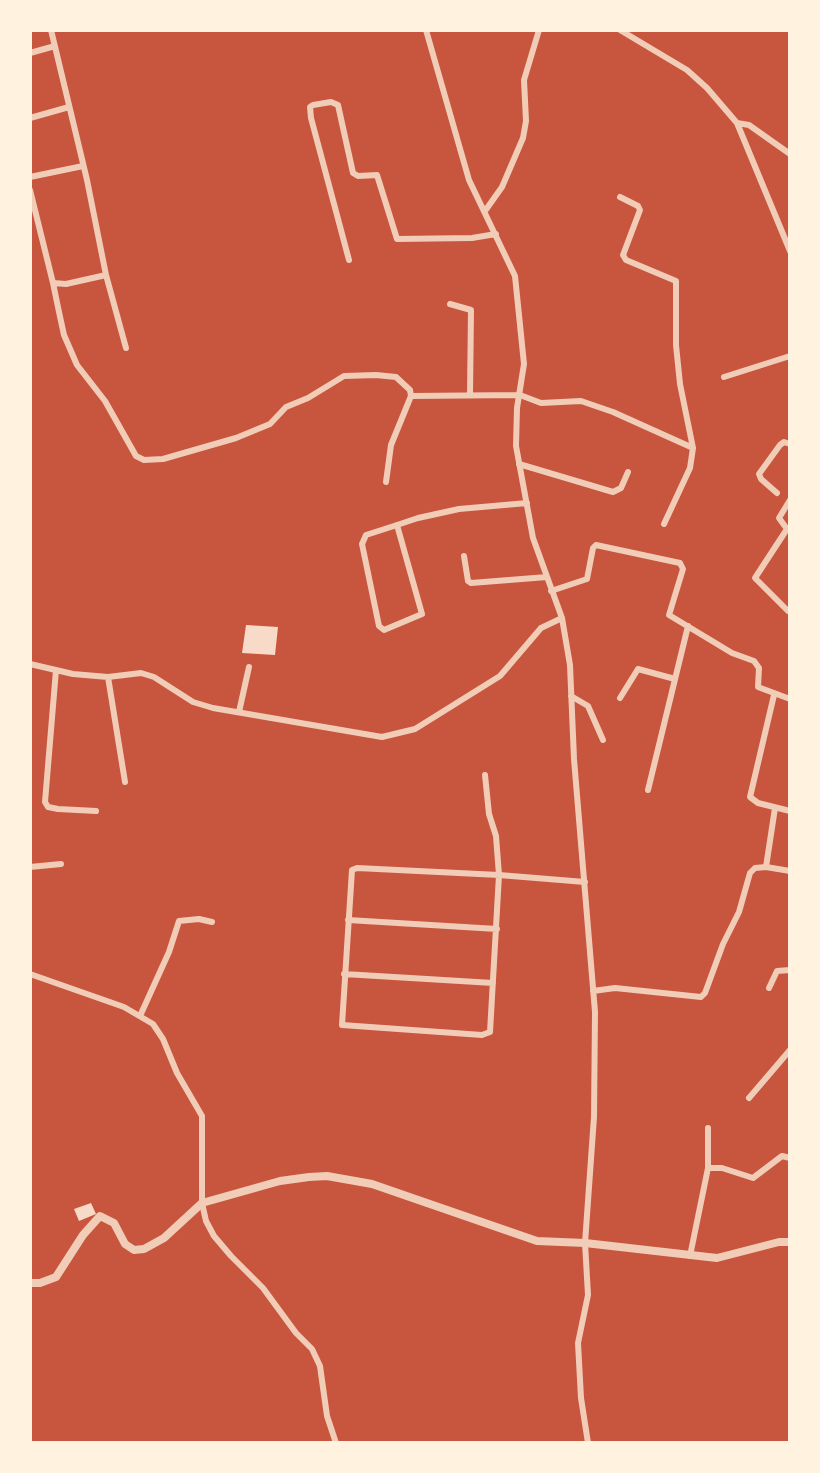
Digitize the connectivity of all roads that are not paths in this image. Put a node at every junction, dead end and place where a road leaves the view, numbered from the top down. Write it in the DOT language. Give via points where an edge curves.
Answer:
graph roads {
  1 [pos="51,30"];
  2 [pos="426,30"];
  3 [pos="539,30"];
  4 [pos="620,30"];
  5 [pos="55,46"];
  6 [pos="30,53"];
  7 [pos="69,107"];
  8 [pos="30,118"];
  9 [pos="737,123"];
  10 [pos="790,154"];
  11 [pos="83,166"];
  12 [pos="30,177"];
  13 [pos="30,190"];
  14 [pos="620,197"];
  15 [pos="485,211"];
  16 [pos="496,234"];
  17 [pos="790,251"];
  18 [pos="349,260"];
  19 [pos="106,275"];
  20 [pos="53,283"];
  21 [pos="450,304"];
  22 [pos="126,348"];
  23 [pos="790,356"];
  24 [pos="724,377"];
  25 [pos="470,395"];
  26 [pos="520,395"];
  27 [pos="411,396"];
  28 [pos="790,444"];
  29 [pos="693,448"];
  30 [pos="519,464"];
  31 [pos="628,472"];
  32 [pos="386,482"];
  33 [pos="777,493"];
  34 [pos="790,500"];
  35 [pos="527,503"];
  36 [pos="664,524"];
  37 [pos="397,525"];
  38 [pos="788,531"];
  39 [pos="464,556"];
  40 [pos="547,577"];
  41 [pos="551,591"];
  42 [pos="788,611"];
  43 [pos="562,618"];
  44 [pos="688,626"];
  45 [pos="30,664"];
  46 [pos="249,667"];
  47 [pos="56,670"];
  48 [pos="108,677"];
  49 [pos="675,679"];
  50 [pos="774,695"];
  51 [pos="571,696"];
  52 [pos="620,698"];
  53 [pos="790,699"];
  54 [pos="239,712"];
  55 [pos="603,740"];
  56 [pos="485,775"];
  57 [pos="125,782"];
  58 [pos="648,790"];
  59 [pos="775,808"];
  60 [pos="96,811"];
  61 [pos="790,811"];
  62 [pos="61,864"];
  63 [pos="30,867"];
  64 [pos="766,867"];
  65 [pos="790,871"];
  66 [pos="499,875"];
  67 [pos="585,882"];
  68 [pos="348,920"];
  69 [pos="212,922"];
  70 [pos="497,929"];
  71 [pos="790,970"];
  72 [pos="30,974"];
  73 [pos="344,974"];
  74 [pos="493,983"];
  75 [pos="769,988"];
  76 [pos="593,991"];
  77 [pos="140,1016"];
  78 [pos="790,1050"];
  79 [pos="749,1098"];
  80 [pos="708,1128"];
  81 [pos="790,1158"];
  82 [pos="708,1168"];
  83 [pos="202,1203"];
  84 [pos="790,1242"];
  85 [pos="585,1243"];
  86 [pos="690,1256"];
  87 [pos="30,1283"];
  88 [pos="336,1443"];
  89 [pos="588,1443"];
  1 -- 5 [label="street"];
  2 -- 15 [label="street" via="461,157"];
  3 -- 15 [label="street" via="524,80 523,138"];
  4 -- 9 [label="street" via="687,70"];
  5 -- 6 [label="street"];
  5 -- 7 [label="street"];
  7 -- 8 [label="street"];
  7 -- 11 [label="street"];
  9 -- 10 [label="street" via="749,125"];
  9 -- 17 [label="street"];
  11 -- 12 [label="street"];
  11 -- 19 [label="street"];
  13 -- 20 [label="street"];
  14 -- 29 [label="street" via="640,210 623,255 626,260 676,281 676,345"];
  15 -- 16 [label="street"];
  16 -- 18 [label="street" via="397,239 377,175 353,173 338,105 313,105 311,118"];
  16 -- 26 [label="street" via="517,289 524,364"];
  19 -- 20 [label="street"];
  19 -- 22 [label="street"];
  20 -- 27 [label="street" via="72,356 136,456 144,460 204,448 270,424 286,407 344,376 396,377"];
  21 -- 25 [label="street" via="471,310"];
  23 -- 24 [label="street"];
  25 -- 26 [label="street"];
  25 -- 27 [label="street"];
  26 -- 29 [label="street" via="541,403 581,401"];
  26 -- 30 [label="street"];
  27 -- 32 [label="street" via="391,445"];
  28 -- 33 [label="street" via="780,445 759,474"];
  29 -- 36 [label="street" via="690,468"];
  30 -- 31 [label="street" via="613,492"];
  30 -- 35 [label="street"];
  34 -- 38 [label="street" via="779,518"];
  35 -- 37 [label="street" via="459,509"];
  35 -- 40 [label="street"];
  37 -- 37 [label="street" via="366,535 362,544 384,630 422,614"];
  38 -- 42 [label="street" via="755,578"];
  39 -- 40 [label="street" via="471,583"];
  40 -- 41 [label="street"];
  41 -- 43 [label="street"];
  41 -- 44 [label="street" via="587,579 596,545 680,563 683,569 669,615"];
  43 -- 51 [label="street"];
  43 -- 54 [label="street" via="541,628 500,676 399,735 357,735"];
  44 -- 49 [label="street"];
  44 -- 50 [label="street" via="754,661 758,687"];
  45 -- 47 [label="street"];
  46 -- 54 [label="street"];
  47 -- 48 [label="street"];
  47 -- 60 [label="street" via="45,802 58,809"];
  48 -- 54 [label="street" via="141,673 193,702"];
  48 -- 57 [label="street"];
  49 -- 52 [label="street" via="638,669"];
  49 -- 58 [label="street"];
  50 -- 53 [label="street"];
  50 -- 59 [label="street" via="750,797"];
  51 -- 55 [label="street" via="588,706"];
  51 -- 67 [label="street"];
  56 -- 66 [label="street"];
  59 -- 61 [label="street"];
  59 -- 64 [label="street"];
  62 -- 63 [label="street"];
  64 -- 65 [label="street"];
  64 -- 76 [label="street" via="750,873 739,912 701,997 615,988"];
  66 -- 67 [label="street"];
  66 -- 68 [label="street" via="357,868 349,874"];
  66 -- 70 [label="street"];
  67 -- 76 [label="street"];
  68 -- 70 [label="street"];
  68 -- 73 [label="street"];
  69 -- 77 [label="street" via="179,921"];
  70 -- 74 [label="street"];
  71 -- 75 [label="street" via="777,971"];
  72 -- 77 [label="street"];
  73 -- 74 [label="street"];
  73 -- 74 [label="street" via="342,1025 482,1035 490,1032"];
  76 -- 85 [label="street" via="594,1117"];
  77 -- 83 [label="street" via="163,1039 202,1116"];
  78 -- 79 [label="street"];
  80 -- 82 [label="street"];
  81 -- 82 [label="street" via="782,1156 753,1178"];
  82 -- 86 [label="street"];
  83 -- 85 [label="street" via="280,1181 327,1176 372,1184 537,1241"];
  83 -- 87 [label="street" via="144,1249 125,1244 114,1223 100,1216 56,1277"];
  83 -- 88 [label="street" via="214,1236 312,1349"];
  84 -- 86 [label="street" via="717,1258"];
  85 -- 86 [label="street"];
  85 -- 89 [label="street" via="588,1295 578,1343"];
}
